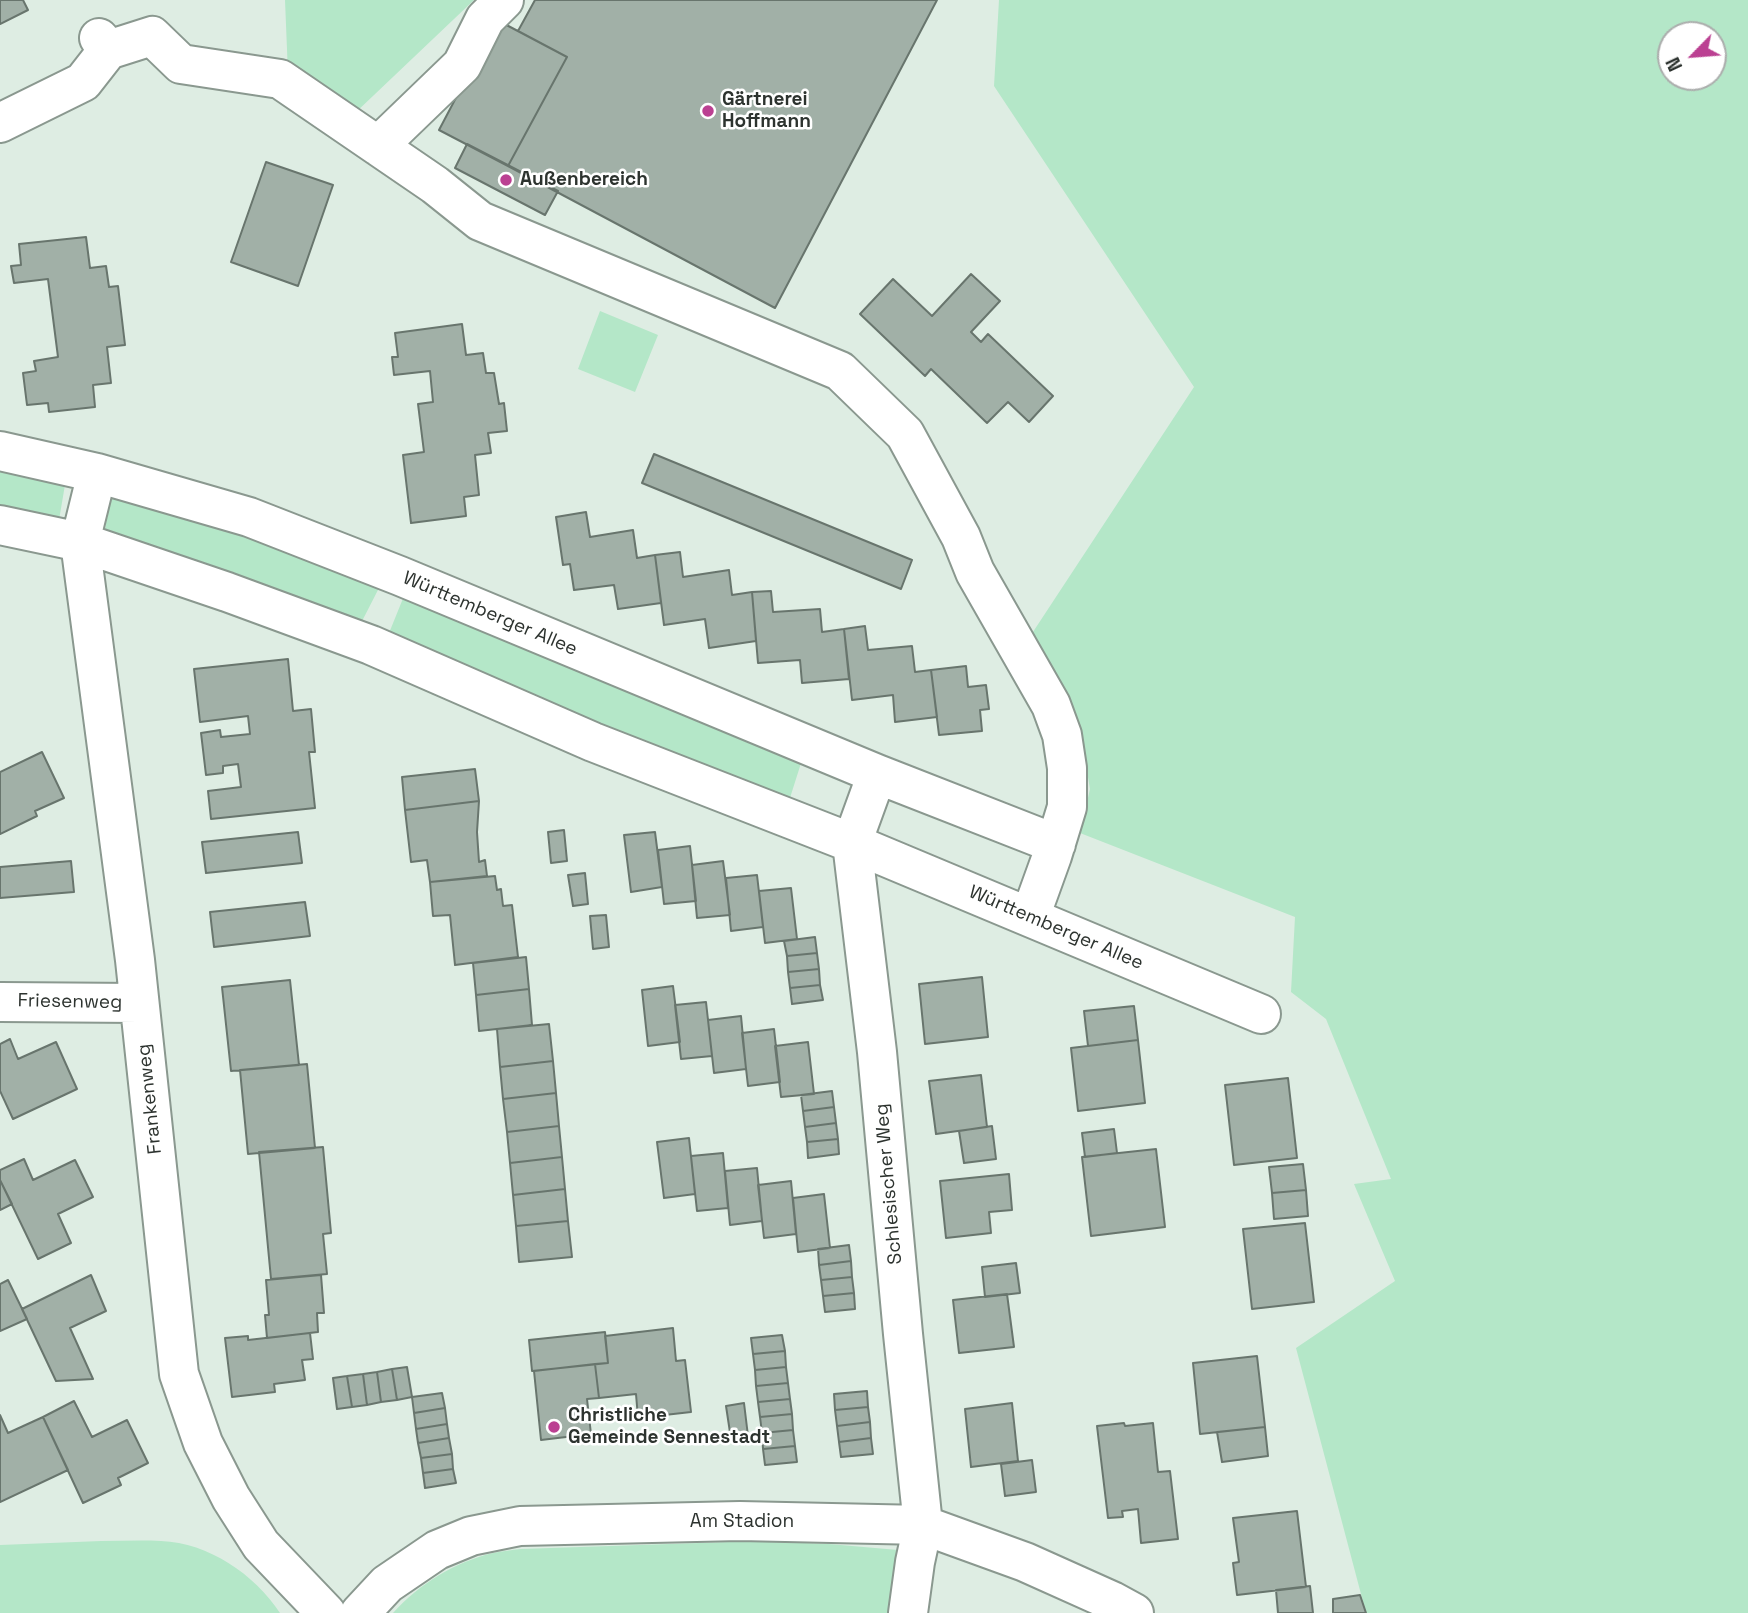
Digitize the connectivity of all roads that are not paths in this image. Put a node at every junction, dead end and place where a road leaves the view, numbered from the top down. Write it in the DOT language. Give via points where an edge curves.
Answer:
graph roads {
  1 [pos="504,0"];
  2 [pos="0,123"];
  3 [pos="378,146"];
  4 [pos="0,451"];
  5 [pos="97,473"];
  6 [pos="0,525"];
  7 [pos="80,542"];
  8 [pos="877,774"];
  9 [pos="852,843"];
  10 [pos="1056,844"];
  11 [pos="1030,917"];
  12 [pos="0,1002"];
  13 [pos="139,1003"];
  14 [pos="1261,1014"];
  15 [pos="923,1525"];
  16 [pos="326,1613"];
  17 [pos="360,1613"];
  18 [pos="908,1613"];
  19 [pos="1134,1613"];
  1 -- 3 [label="street" via="485,19 462,65"];
  2 -- 3 [label="street" via="83,82 103,44 152,37 181,64 279,79"];
  3 -- 10 [label="street" via="480,221 840,371 905,434 975,572 1051,705 1067,768 1067,807"];
  4 -- 5 [label="street, Württemberger Allee"];
  5 -- 7 [label="street"];
  5 -- 8 [label="street, Württemberger Allee" via="249,517"];
  6 -- 7 [label="street, Württemberger Allee"];
  7 -- 9 [label="street, Württemberger Allee" via="371,645 593,741"];
  7 -- 13 [label="street, Frankenweg"];
  8 -- 9 [label="street"];
  8 -- 10 [label="street, Württemberger Allee"];
  9 -- 11 [label="street, Württemberger Allee"];
  9 -- 15 [label="street, Schlesischer Weg"];
  10 -- 11 [label="street"];
  11 -- 14 [label="street, Württemberger Allee"];
  12 -- 13 [label="street, Friesenweg"];
  13 -- 16 [label="street, Frankenweg" via="179,1374 203,1443 231,1497 261,1545"];
  15 -- 17 [label="street, Am Stadion" via="740,1521 520,1526 471,1536 437,1550 387,1584"];
  15 -- 18 [label="street, Schlesischer Weg"];
  15 -- 19 [label="street, Am Stadion" via="1025,1562"];
}
